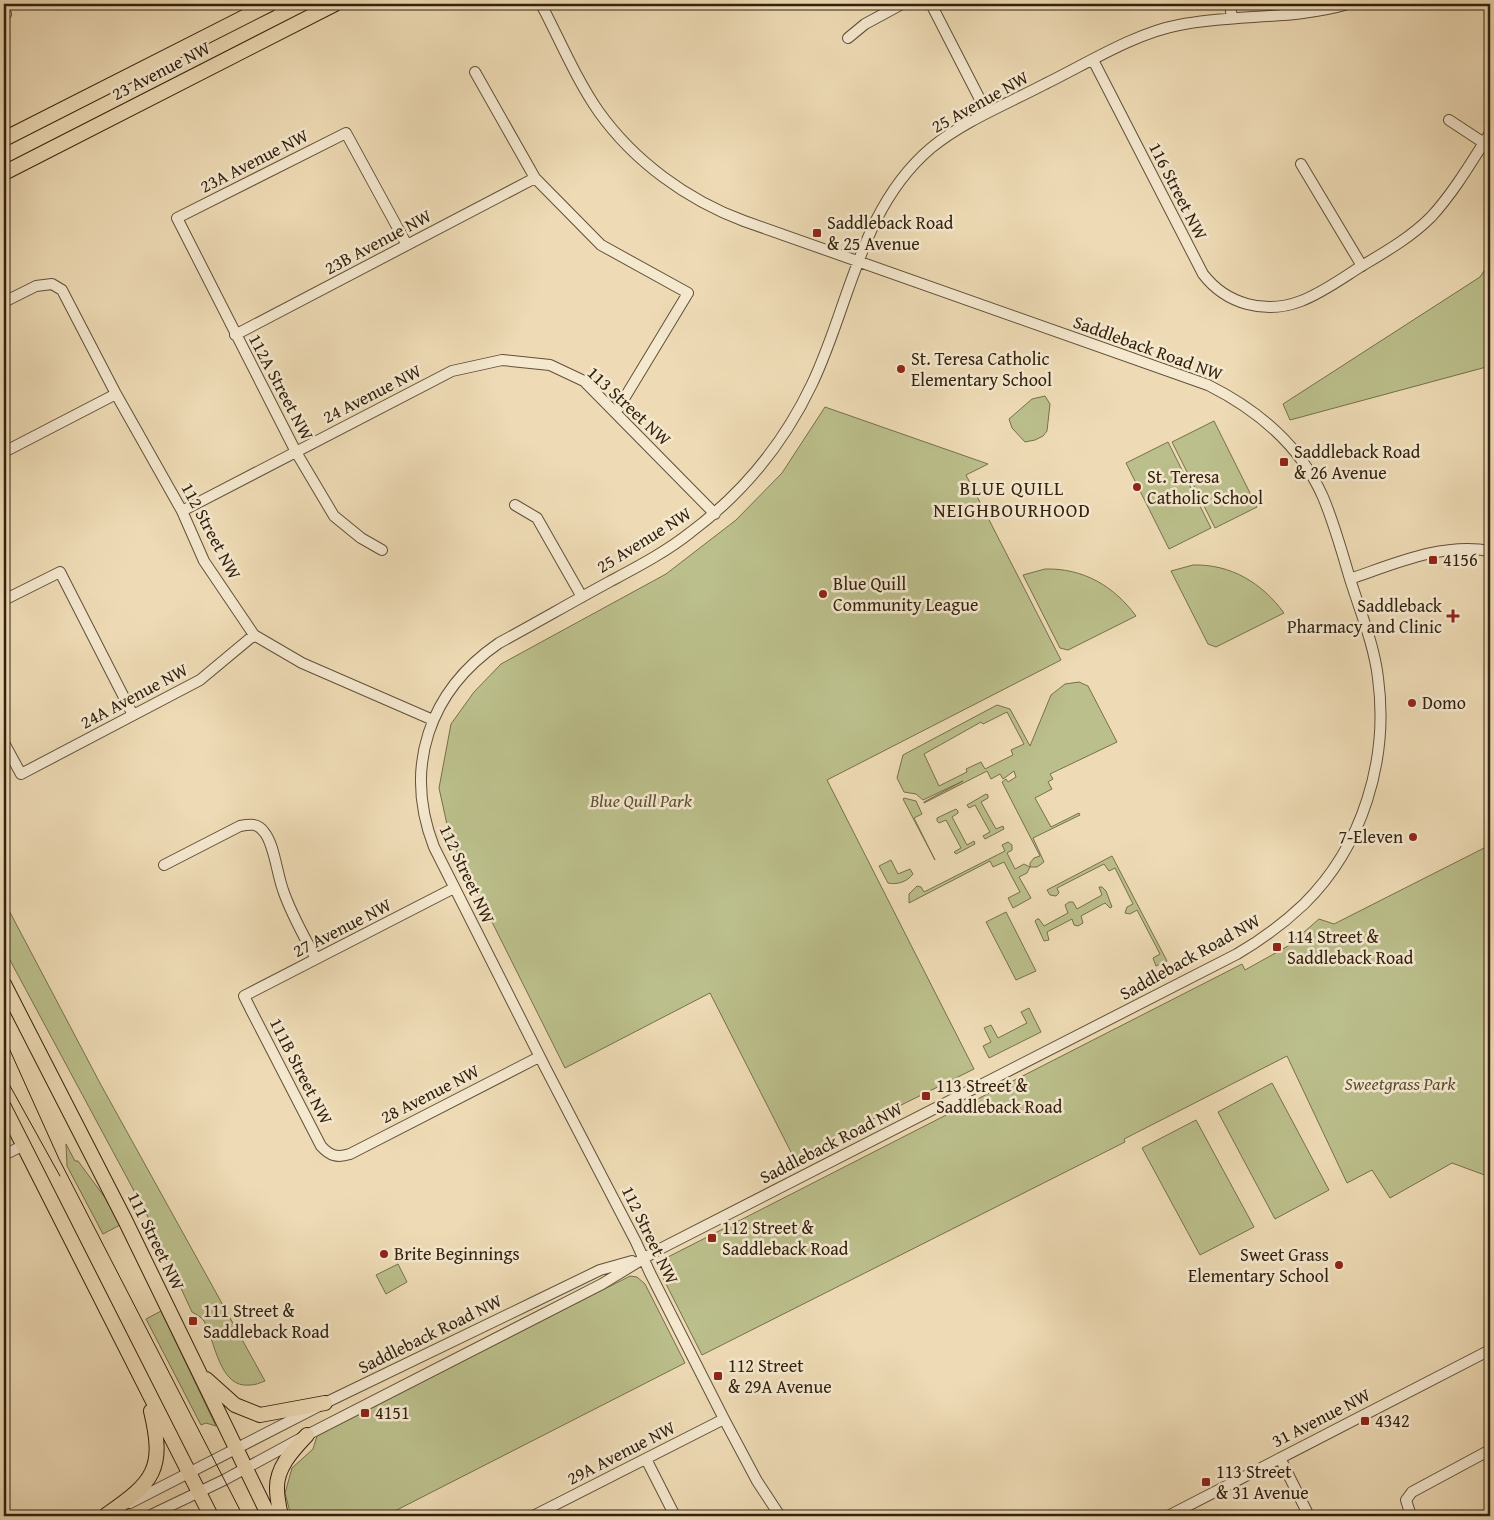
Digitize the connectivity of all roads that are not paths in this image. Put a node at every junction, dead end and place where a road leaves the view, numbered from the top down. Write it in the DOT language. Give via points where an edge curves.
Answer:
graph roads {
  1 [pos="270,4"];
  2 [pos="327,4"];
  3 [pos="335,4"];
  4 [pos="541,4"];
  5 [pos="902,4"];
  6 [pos="931,4"];
  7 [pos="1230,4"];
  8 [pos="1348,4"];
  9 [pos="313,15"];
  10 [pos="1232,18"];
  11 [pos="848,38"];
  12 [pos="1093,60"];
  13 [pos="475,72"];
  14 [pos="987,114"];
  15 [pos="1449,120"];
  16 [pos="1490,133"];
  17 [pos="4,139"];
  18 [pos="1484,143"];
  19 [pos="1301,164"];
  20 [pos="4,173"];
  21 [pos="535,178"];
  22 [pos="177,218"];
  23 [pos="407,246"];
  24 [pos="859,261"];
  25 [pos="1362,266"];
  26 [pos="4,302"];
  27 [pos="235,335"];
  28 [pos="502,360"];
  29 [pos="116,394"];
  30 [pos="616,412"];
  31 [pos="4,452"];
  32 [pos="296,452"];
  33 [pos="515,505"];
  34 [pos="182,510"];
  35 [pos="715,514"];
  36 [pos="382,550"];
  37 [pos="1490,551"];
  38 [pos="1350,579"];
  39 [pos="582,597"];
  40 [pos="4,600"];
  41 [pos="254,635"];
  42 [pos="133,715"];
  43 [pos="433,720"];
  44 [pos="4,743"];
  45 [pos="164,865"];
  46 [pos="454,888"];
  47 [pos="316,959"];
  48 [pos="4,984"];
  49 [pos="244,996"];
  50 [pos="539,1056"];
  51 [pos="4,1107"];
  52 [pos="24,1146"];
  53 [pos="4,1155"];
  54 [pos="335,1156"];
  55 [pos="643,1258"];
  56 [pos="1490,1350"];
  57 [pos="199,1372"];
  58 [pos="146,1388"];
  59 [pos="325,1403"];
  60 [pos="724,1419"];
  61 [pos="307,1435"];
  62 [pos="236,1448"];
  63 [pos="1490,1450"];
  64 [pos="1280,1458"];
  65 [pos="646,1459"];
  66 [pos="246,1468"];
  67 [pos="189,1472"];
  68 [pos="199,1493"];
  69 [pos="105,1516"];
  70 [pos="149,1516"];
  71 [pos="211,1516"];
  72 [pos="269,1516"];
  73 [pos="281,1516"];
  74 [pos="533,1516"];
  75 [pos="675,1516"];
  76 [pos="780,1516"];
  77 [pos="1168,1516"];
  78 [pos="1309,1516"];
  79 [pos="1411,1516"];
  1 -- 17 [label="main road, 23 Avenue NW"];
  2 -- 9 [label="main road"];
  3 -- 9 [label="main road, 23 Avenue NW"];
  4 -- 24 [label="street, Saddleback Road NW" via="599,112 655,170 689,195 725,213"];
  5 -- 11 [label="street" via="865,24"];
  6 -- 14 [label="street"];
  7 -- 10 [label="street"];
  8 -- 10 [label="street, 25 Avenue NW" via="1313,12"];
  9 -- 20 [label="main road, 23 Avenue NW"];
  10 -- 12 [label="street, 25 Avenue NW" via="1165,28 1134,39"];
  12 -- 14 [label="street, 25 Avenue NW"];
  12 -- 25 [label="street, 116 Street NW" via="1203,274 1216,288 1240,302 1277,307 1316,294"];
  13 -- 21 [label="street"];
  14 -- 24 [label="street, 25 Avenue NW" via="946,137 906,173 881,209"];
  15 -- 18 [label="street"];
  16 -- 18 [label="street, 116 Street NW"];
  18 -- 25 [label="street, 116 Street NW" via="1428,220"];
  19 -- 25 [label="street"];
  21 -- 23 [label="street, 23B Avenue NW"];
  21 -- 30 [label="street" via="601,246 688,293"];
  22 -- 23 [label="street, 23A Avenue NW" via="346,133"];
  22 -- 27 [label="street, 112A Street NW"];
  23 -- 27 [label="street, 23B Avenue NW"];
  24 -- 35 [label="street, 25 Avenue NW" via="822,361 798,413 764,462"];
  24 -- 38 [label="street, Saddleback Road NW" via="1188,378 1227,395 1285,439 1309,470 1330,514"];
  26 -- 29 [label="street, 112 Street NW" via="36,286 52,284 62,290"];
  27 -- 32 [label="street, 112A Street NW"];
  28 -- 30 [label="street, 113 Street NW" via="550,365 584,381"];
  28 -- 32 [label="street, 24 Avenue NW" via="452,371"];
  29 -- 31 [label="street"];
  29 -- 34 [label="street, 112 Street NW"];
  30 -- 35 [label="street, 113 Street NW"];
  32 -- 34 [label="street, 24 Avenue NW"];
  32 -- 36 [label="street, 112A Street NW" via="334,516"];
  33 -- 39 [label="street" via="538,518"];
  34 -- 41 [label="street, 112 Street NW" via="204,561"];
  35 -- 39 [label="street, 25 Avenue NW" via="665,550"];
  37 -- 38 [label="street" via="1441,551"];
  38 -- 55 [label="street, Saddleback Road NW" via="1378,676 1380,738 1375,770 1361,818 1336,863 1305,903 1238,954"];
  39 -- 43 [label="street, 25 Avenue NW" via="486,652 447,693"];
  40 -- 42 [label="street" via="60,572"];
  41 -- 42 [label="street, 24A Avenue NW" via="200,680"];
  41 -- 43 [label="street, 112 Street NW" via="302,663"];
  42 -- 44 [label="street, 24A Avenue NW" via="21,774"];
  43 -- 46 [label="street, 112 Street NW" via="423,758 420,789 434,847"];
  45 -- 47 [label="street" via="240,826 259,826 267,836 286,898"];
  46 -- 47 [label="street, 27 Avenue NW"];
  46 -- 50 [label="street, 112 Street NW"];
  47 -- 49 [label="street, 27 Avenue NW"];
  48 -- 57 [label="main road, 111 Street NW" via="121,1211"];
  49 -- 54 [label="street, 111B Street NW" via="321,1146"];
  50 -- 54 [label="street, 28 Avenue NW" via="350,1154"];
  50 -- 55 [label="street, 112 Street NW"];
  51 -- 52 [label="main road"];
  52 -- 53 [label="street"];
  52 -- 58 [label="main road"];
  55 -- 59 [label="street, Saddleback Road NW" via="600,1270"];
  55 -- 60 [label="street, 112 Street NW"];
  55 -- 61 [label="street, Saddleback Road NW" via="602,1284"];
  56 -- 64 [label="street, 31 Avenue NW"];
  57 -- 59 [label="main road" via="235,1404 260,1415"];
  57 -- 62 [label="main road, 111 Street NW"];
  58 -- 67 [label="main road"];
  58 -- 69 [label="main road" via="157,1435 155,1463 138,1491"];
  59 -- 62 [label="street, Saddleback Road NW"];
  60 -- 65 [label="street, 29A Avenue NW"];
  60 -- 76 [label="street, 112 Street NW"];
  61 -- 66 [label="street, Saddleback Road NW"];
  61 -- 73 [label="main road" via="282,1467 276,1488"];
  62 -- 66 [label="main road, 111 Street NW"];
  62 -- 67 [label="street"];
  63 -- 79 [label="street" via="1412,1492 1406,1500"];
  64 -- 77 [label="street, 31 Avenue NW"];
  64 -- 78 [label="street"];
  65 -- 74 [label="street, 29A Avenue NW"];
  65 -- 75 [label="street"];
  66 -- 68 [label="street"];
  66 -- 72 [label="main road, 111 Street NW"];
  67 -- 68 [label="main road"];
  67 -- 69 [label="street"];
  68 -- 70 [label="street"];
  68 -- 71 [label="main road"];
}
